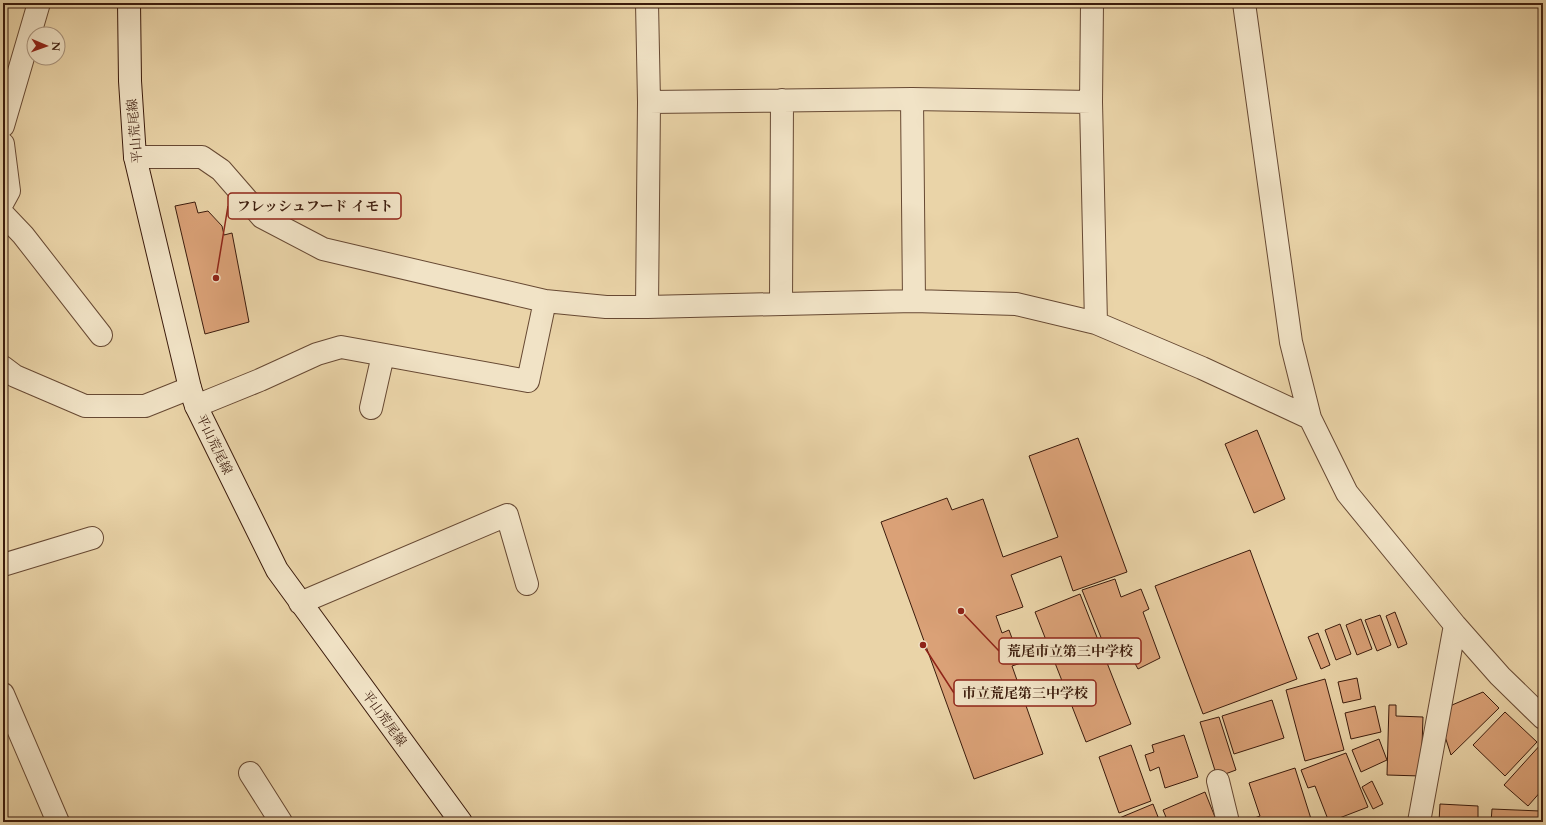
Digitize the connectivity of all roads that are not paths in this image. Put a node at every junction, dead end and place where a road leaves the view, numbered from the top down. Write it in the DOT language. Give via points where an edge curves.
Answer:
graph roads {
  1 [pos="39,3"];
  2 [pos="129,3"];
  3 [pos="647,3"];
  4 [pos="1092,3"];
  5 [pos="1244,3"];
  6 [pos="912,99"];
  7 [pos="782,100"];
  8 [pos="649,102"];
  9 [pos="1091,102"];
  10 [pos="3,126"];
  11 [pos="3,144"];
  12 [pos="135,157"];
  13 [pos="3,202"];
  14 [pos="3,214"];
  15 [pos="546,301"];
  16 [pos="914,301"];
  17 [pos="782,304"];
  18 [pos="647,307"];
  19 [pos="1096,323"];
  20 [pos="101,335"];
  21 [pos="383,355"];
  22 [pos="3,367"];
  23 [pos="193,397"];
  24 [pos="371,408"];
  25 [pos="1310,418"];
  26 [pos="92,538"];
  27 [pos="3,565"];
  28 [pos="527,584"];
  29 [pos="300,603"];
  30 [pos="1455,625"];
  31 [pos="3,694"];
  32 [pos="1543,718"];
  33 [pos="250,773"];
  34 [pos="1218,781"];
  35 [pos="58,822"];
  36 [pos="281,822"];
  37 [pos="461,822"];
  38 [pos="1228,822"];
  39 [pos="1419,822"];
  1 -- 10 [label="street"];
  2 -- 12 [label="street, 平山荒尾線" via="130,81"];
  3 -- 8 [label="street"];
  4 -- 9 [label="street"];
  5 -- 25 [label="street" via="1290,342"];
  6 -- 7 [label="street"];
  6 -- 9 [label="street"];
  6 -- 16 [label="street"];
  7 -- 8 [label="street"];
  7 -- 17 [label="street"];
  8 -- 18 [label="street"];
  9 -- 19 [label="street"];
  11 -- 13 [label="street" via="9,190"];
  12 -- 15 [label="street" via="202,157 221,170 262,217 323,249"];
  12 -- 23 [label="street, 平山荒尾線"];
  14 -- 20 [label="street"];
  15 -- 18 [label="street" via="606,307"];
  15 -- 21 [label="street" via="528,381"];
  16 -- 17 [label="street"];
  16 -- 19 [label="street" via="1016,304"];
  17 -- 18 [label="street"];
  19 -- 25 [label="street"];
  21 -- 23 [label="street" via="342,347 317,354 260,380"];
  21 -- 24 [label="street"];
  22 -- 23 [label="street" via="15,376 85,406 145,406"];
  23 -- 29 [label="street, 平山荒尾線" via="276,570"];
  25 -- 30 [label="street" via="1347,493"];
  26 -- 27 [label="street"];
  28 -- 29 [label="street" via="507,515"];
  29 -- 37 [label="street, 平山荒尾線"];
  30 -- 32 [label="street" via="1500,676"];
  30 -- 39 [label="street"];
  31 -- 35 [label="street"];
  33 -- 36 [label="street"];
  34 -- 38 [label="street"];
}
